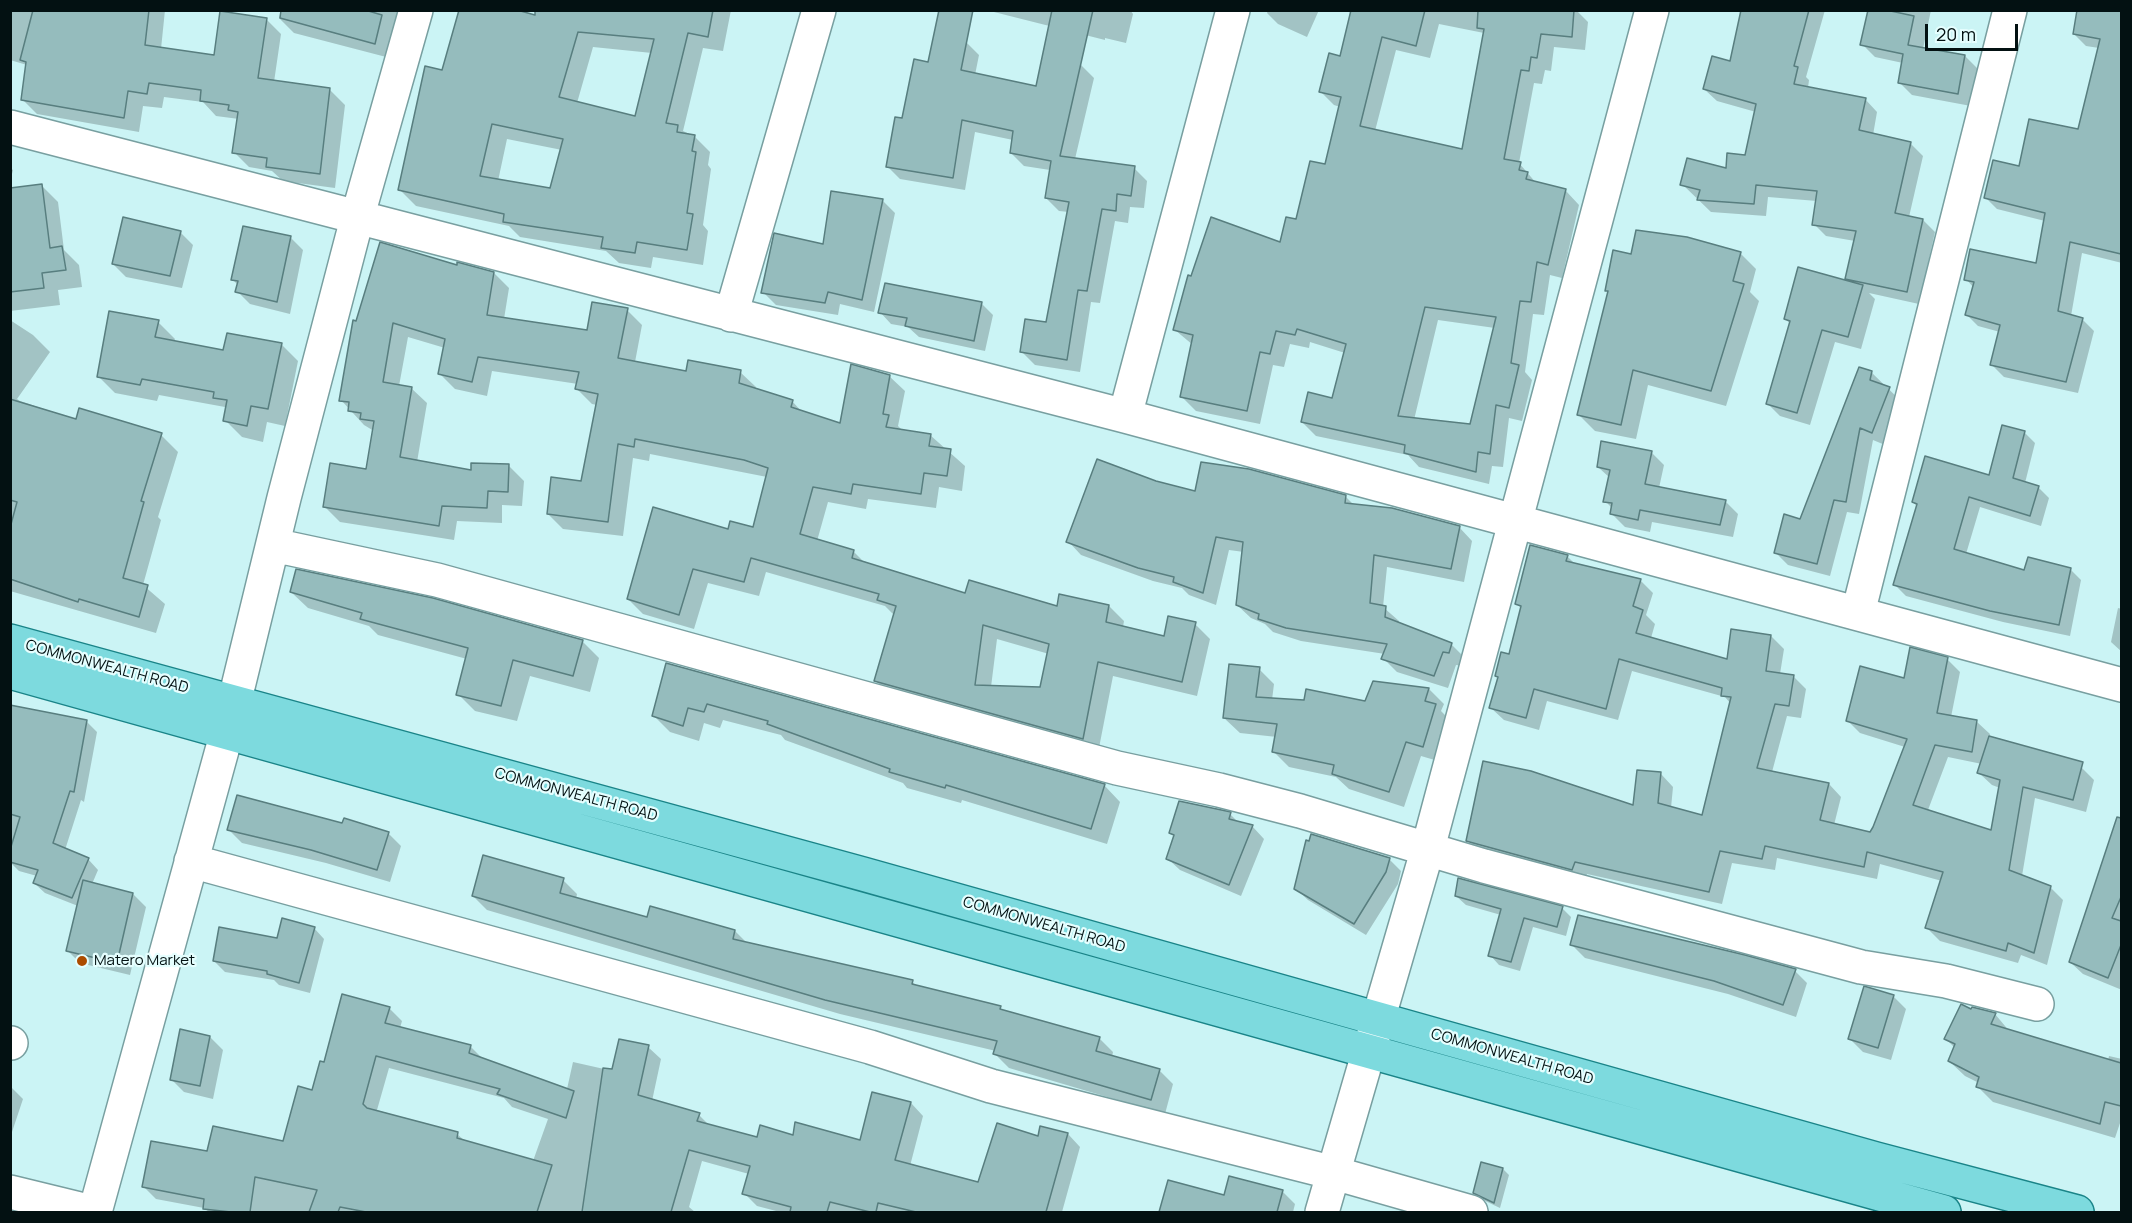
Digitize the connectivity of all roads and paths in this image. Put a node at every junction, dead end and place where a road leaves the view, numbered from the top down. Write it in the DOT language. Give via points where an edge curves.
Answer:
graph roads {
  1 [pos="416,10"];
  2 [pos="819,10"];
  3 [pos="1233,10"];
  4 [pos="1652,10"];
  5 [pos="2010,10"];
  6 [pos="10,127"];
  7 [pos="358,215"];
  8 [pos="731,315"];
  9 [pos="1125,416"];
  10 [pos="1516,520"];
  11 [pos="273,545"];
  12 [pos="1858,613"];
  13 [pos="10,641"];
  14 [pos="10,672"];
  15 [pos="2121,685"];
  16 [pos="231,717"];
  17 [pos="1428,848"];
  18 [pos="191,861"];
  19 [pos="2037,1004"];
  20 [pos="1379,1019"];
  21 [pos="1370,1051"];
  22 [pos="1334,1173"];
  23 [pos="10,1192"];
  24 [pos="93,1212"];
  25 [pos="1322,1212"];
  26 [pos="1471,1212"];
  27 [pos="1944,1212"];
  28 [pos="2077,1212"];
  1 -- 7 [label="street"];
  2 -- 8 [label="street"];
  3 -- 9 [label="street"];
  4 -- 10 [label="street"];
  5 -- 12 [label="street"];
  6 -- 7 [label="street"];
  7 -- 8 [label="street"];
  7 -- 11 [label="street"];
  8 -- 9 [label="street"];
  9 -- 10 [label="street"];
  10 -- 12 [label="street"];
  10 -- 17 [label="street"];
  11 -- 16 [label="street"];
  11 -- 17 [label="street" via="437,580 1117,768 1233,793"];
  12 -- 15 [label="street"];
  13 -- 16 [label="main road, COMMONWEALTH ROAD"];
  14 -- 16 [label="main road, COMMONWEALTH ROAD"];
  16 -- 18 [label="street"];
  16 -- 20 [label="main road, COMMONWEALTH ROAD" via="852,870"];
  16 -- 21 [label="main road, COMMONWEALTH ROAD" via="856,910"];
  17 -- 19 [label="street" via="1861,967 1946,981"];
  17 -- 20 [label="street"];
  18 -- 22 [label="street" via="870,1047 1014,1092"];
  18 -- 24 [label="street"];
  20 -- 21 [label="street"];
  20 -- 28 [label="main road, COMMONWEALTH ROAD"];
  21 -- 22 [label="street"];
  21 -- 27 [label="main road, COMMONWEALTH ROAD"];
  22 -- 25 [label="street"];
  22 -- 26 [label="street"];
  23 -- 24 [label="street"];
}
